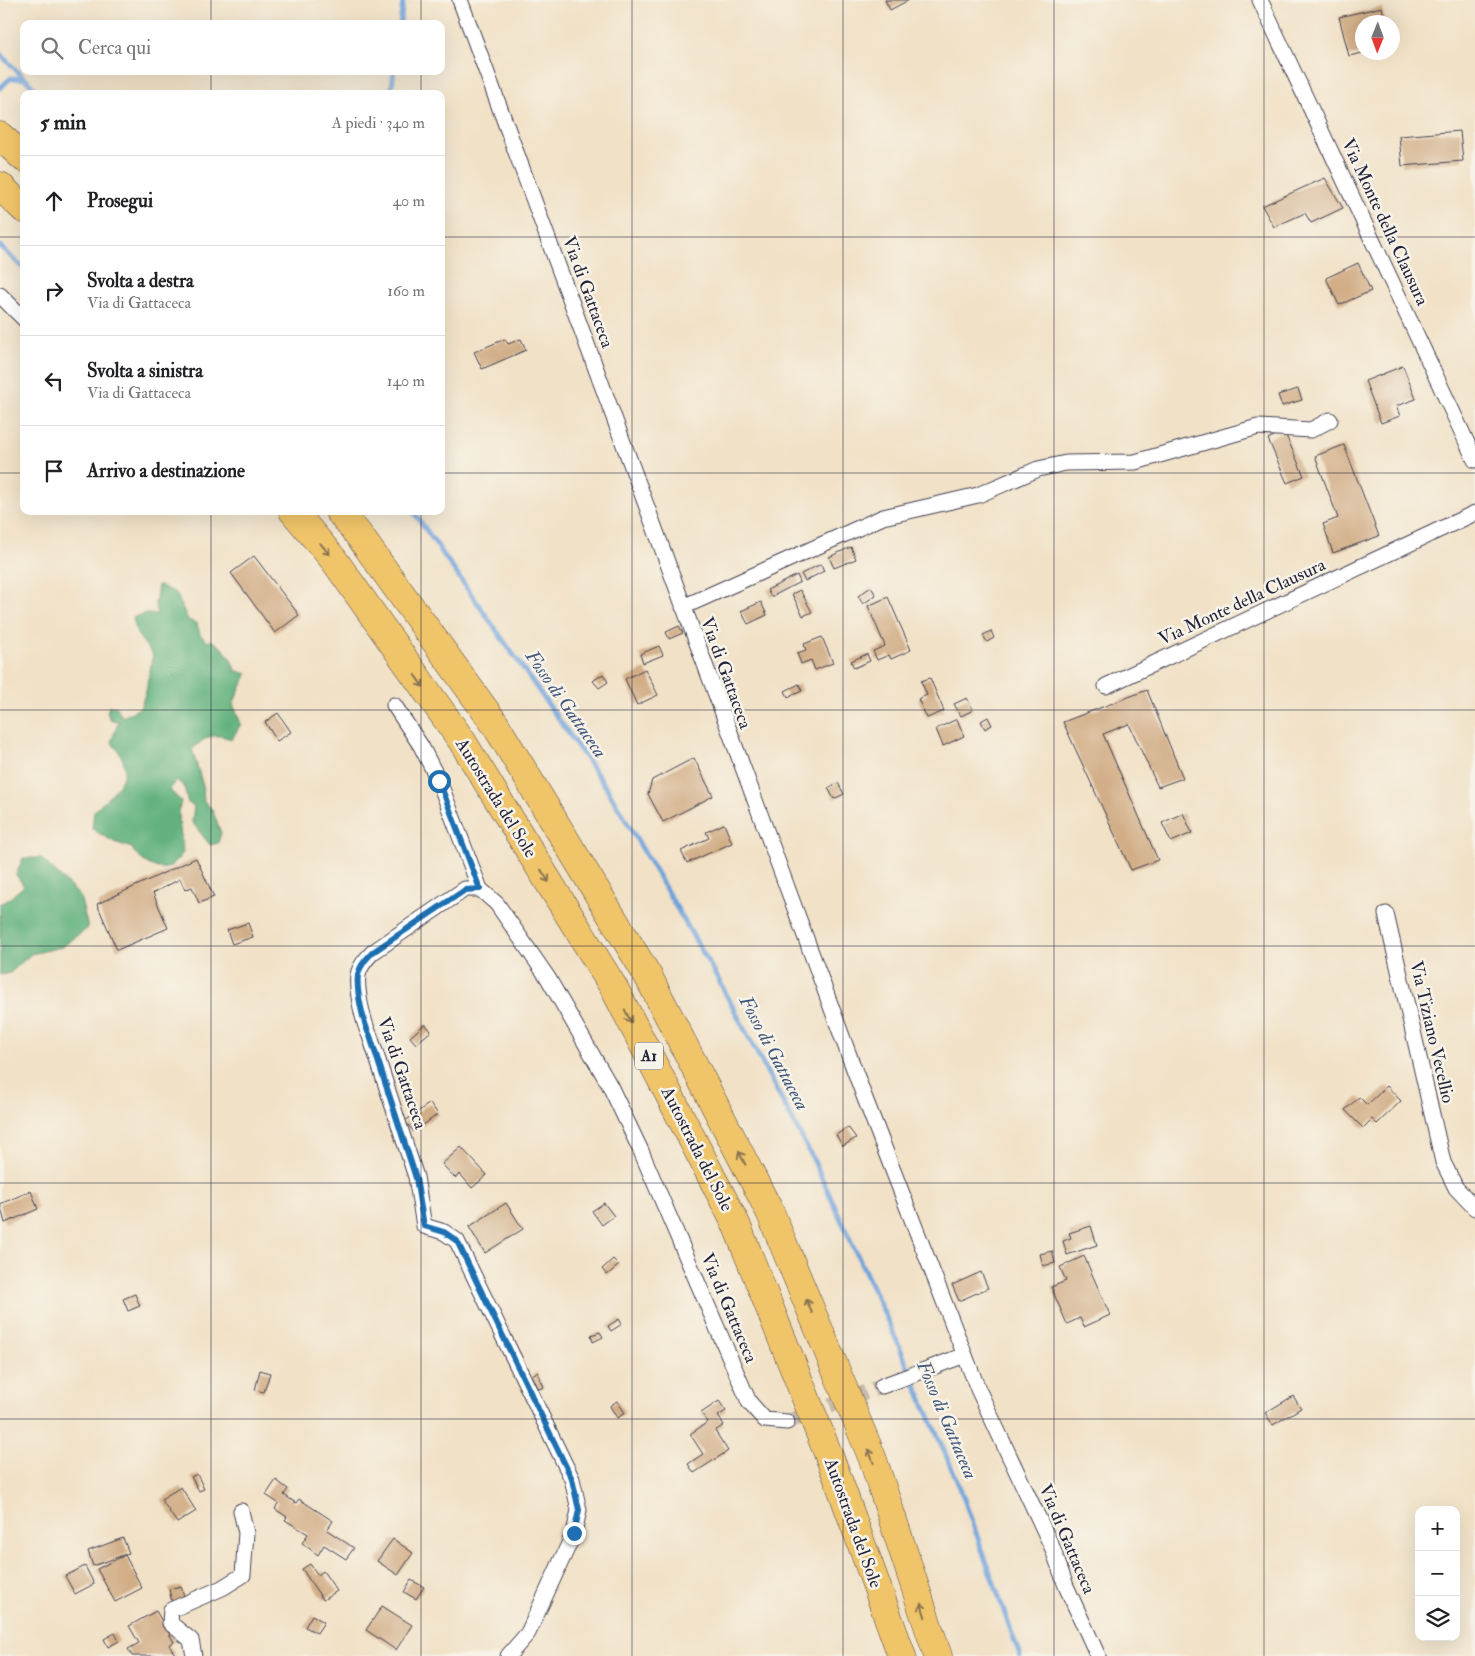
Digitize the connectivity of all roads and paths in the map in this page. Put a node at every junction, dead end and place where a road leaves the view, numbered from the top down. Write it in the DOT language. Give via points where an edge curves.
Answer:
graph roads {
  1 [pos="460,0"];
  2 [pos="1260,0"];
  3 [pos="0,136"];
  4 [pos="20,154"];
  5 [pos="0,186"];
  6 [pos="20,205"];
  7 [pos="0,295"];
  8 [pos="20,315"];
  9 [pos="1330,420"];
  10 [pos="1475,460"];
  11 [pos="1475,513"];
  12 [pos="296,515"];
  13 [pos="342,515"];
  14 [pos="683,607"];
  15 [pos="1106,686"];
  16 [pos="394,705"];
  17 [pos="480,889"];
  18 [pos="1386,914"];
  19 [pos="1475,1208"];
  20 [pos="965,1355"];
  21 [pos="882,1386"];
  22 [pos="787,1422"];
  23 [pos="241,1511"];
  24 [pos="194,1656"];
  25 [pos="508,1656"];
  26 [pos="902,1656"];
  27 [pos="938,1656"];
  28 [pos="1098,1656"];
  1 -- 14 [label="street, Via di Gattaceca"];
  2 -- 10 [label="street, Via Monte della Clausura"];
  3 -- 4 [label="highway"];
  5 -- 6 [label="highway"];
  7 -- 8 [label="street"];
  9 -- 14 [label="street" via="1311,430 1258,427 1135,462 1066,463 1038,469 978,495 883,517"];
  11 -- 15 [label="street, Via Monte della Clausura"];
  12 -- 26 [label="highway, Autostrada del Sole / A1, one-way" via="334,560 462,741 614,988 736,1224 835,1471"];
  27 -- 13 [label="highway, Autostrada del Sole / A1, one-way" via="872,1457 774,1221 648,976 494,724"];
  14 -- 20 [label="street, Via di Gattaceca" via="864,1096"];
  16 -- 17 [label="street" via="439,781"];
  17 -- 22 [label="street, Via di Gattaceca" via="497,904 548,978 610,1086 641,1150 749,1402 765,1420"];
  17 -- 25 [label="street, Via di Gattaceca" via="465,890 373,952 358,975 363,1023 402,1130 416,1178 424,1226 444,1232 457,1241 572,1479 579,1510 574,1533 528,1633"];
  18 -- 19 [label="street, Via Tiziano Vecellio" via="1444,1162 1456,1188"];
  20 -- 21 [label="street"];
  20 -- 28 [label="street, Via di Gattaceca"];
  23 -- 24 [label="street" via="246,1533 243,1575 222,1588 171,1610 170,1623 191,1640"];
}
